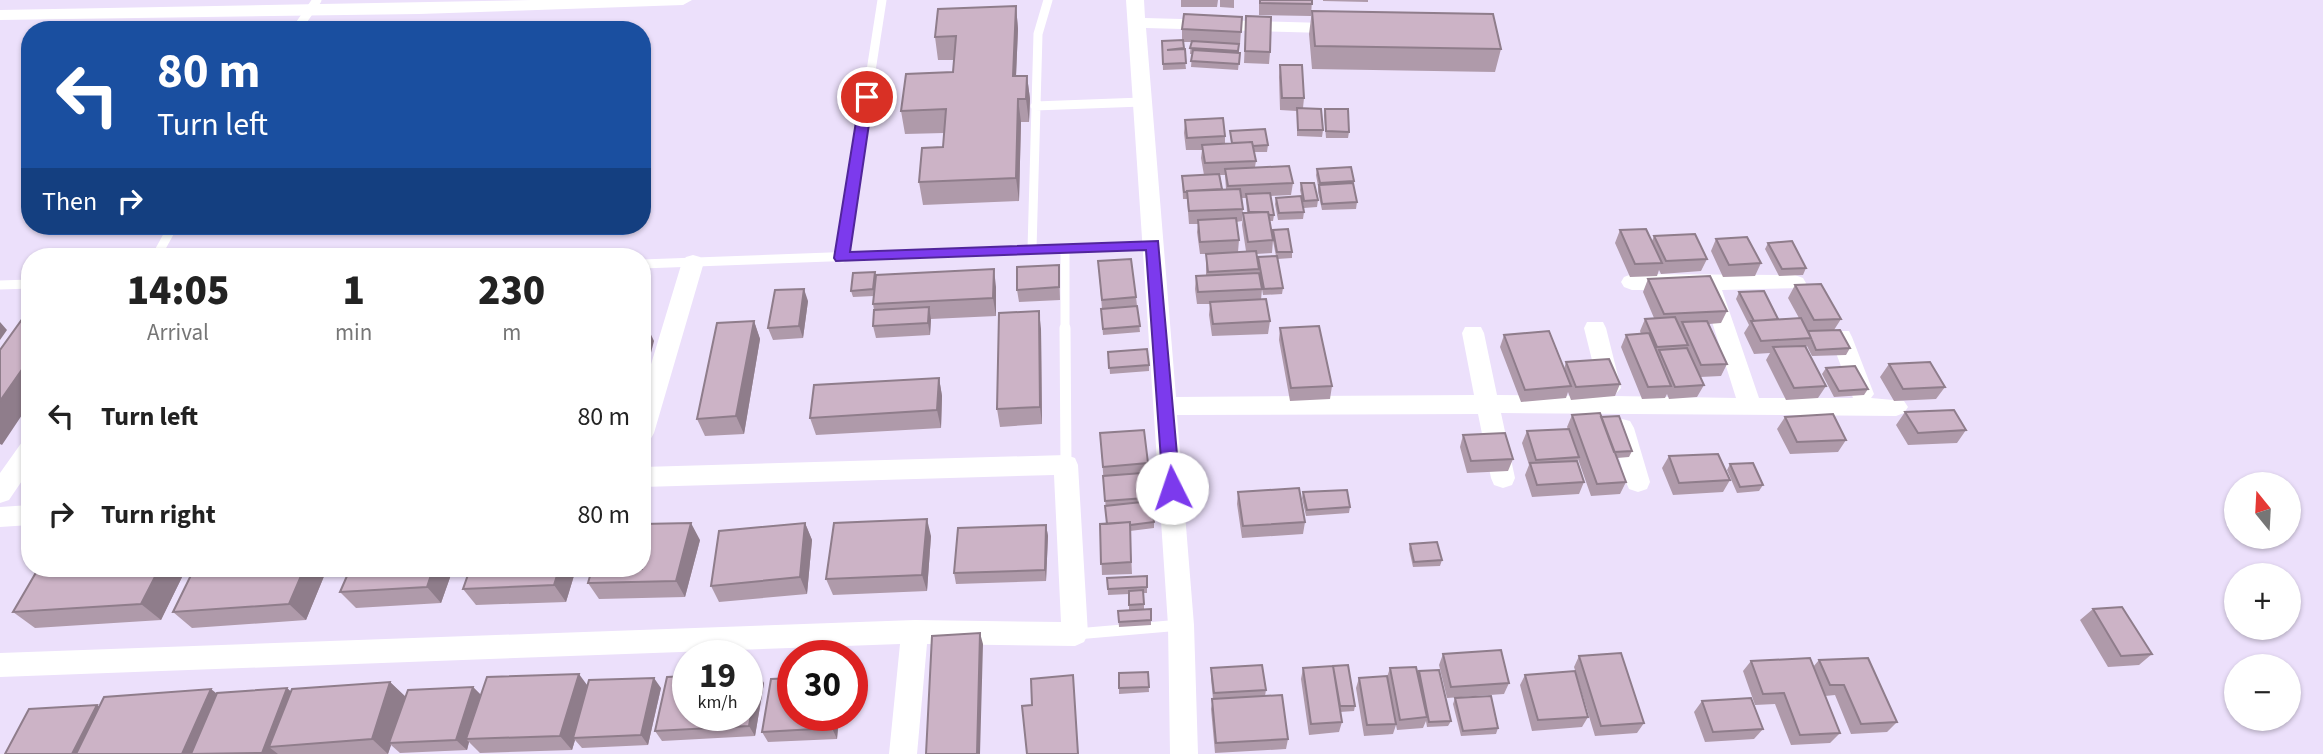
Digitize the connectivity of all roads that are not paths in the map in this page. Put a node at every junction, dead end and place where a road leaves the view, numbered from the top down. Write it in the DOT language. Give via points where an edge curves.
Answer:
graph roads {
  1 [pos="682,0"];
  2 [pos="882,0"];
  3 [pos="1048,0"];
  4 [pos="1135,0"];
  5 [pos="314,4"];
  6 [pos="0,15"];
  7 [pos="302,21"];
  8 [pos="1138,23"];
  9 [pos="1325,28"];
  10 [pos="1142,102"];
  11 [pos="1035,106"];
  12 [pos="1153,245"];
  13 [pos="1032,249"];
  14 [pos="1065,250"];
  15 [pos="842,258"];
  16 [pos="694,262"];
  17 [pos="651,264"];
  18 [pos="1632,282"];
  19 [pos="1708,282"];
  20 [pos="1796,282"];
  21 [pos="21,284"];
  22 [pos="0,285"];
  23 [pos="1595,328"];
  24 [pos="1473,333"];
  25 [pos="1841,337"];
  26 [pos="651,403"];
  27 [pos="1488,404"];
  28 [pos="1615,404"];
  29 [pos="1166,406"];
  30 [pos="1751,407"];
  31 [pos="1867,407"];
  32 [pos="1896,407"];
  33 [pos="21,462"];
  34 [pos="1066,465"];
  35 [pos="651,477"];
  36 [pos="1503,478"];
  37 [pos="1638,482"];
  38 [pos="0,493"];
  39 [pos="21,516"];
  40 [pos="0,517"];
  41 [pos="1181,625"];
  42 [pos="915,632"];
  43 [pos="1076,634"];
  44 [pos="0,665"];
  45 [pos="903,754"];
  46 [pos="1184,754"];
  1 -- 5 [label="street" via="419,9"];
  2 -- 15 [label="lane"];
  3 -- 11 [label="lane" via="1038,34"];
  4 -- 8 [label="street"];
  5 -- 6 [label="street"];
  5 -- 7 [label="lane"];
  8 -- 9 [label="street"];
  8 -- 10 [label="street"];
  10 -- 11 [label="lane"];
  10 -- 12 [label="street"];
  11 -- 13 [label="lane"];
  12 -- 14 [label="lane"];
  12 -- 29 [label="street"];
  13 -- 14 [label="lane"];
  13 -- 15 [label="lane"];
  14 -- 34 [label="lane"];
  15 -- 16 [label="lane"];
  16 -- 17 [label="lane"];
  16 -- 26 [label="street"];
  18 -- 19 [label="street"];
  19 -- 20 [label="street"];
  19 -- 30 [label="street"];
  21 -- 22 [label="lane"];
  23 -- 28 [label="street"];
  24 -- 27 [label="street"];
  25 -- 31 [label="street"];
  27 -- 28 [label="street"];
  27 -- 29 [label="street"];
  27 -- 36 [label="street"];
  28 -- 30 [label="street"];
  28 -- 37 [label="street"];
  29 -- 41 [label="street"];
  30 -- 31 [label="street"];
  31 -- 32 [label="street"];
  33 -- 38 [label="street"];
  34 -- 35 [label="street"];
  34 -- 43 [label="street"];
  39 -- 40 [label="street"];
  41 -- 43 [label="lane"];
  41 -- 46 [label="street"];
  42 -- 43 [label="street"];
  42 -- 44 [label="street"];
  42 -- 45 [label="street"];
}
